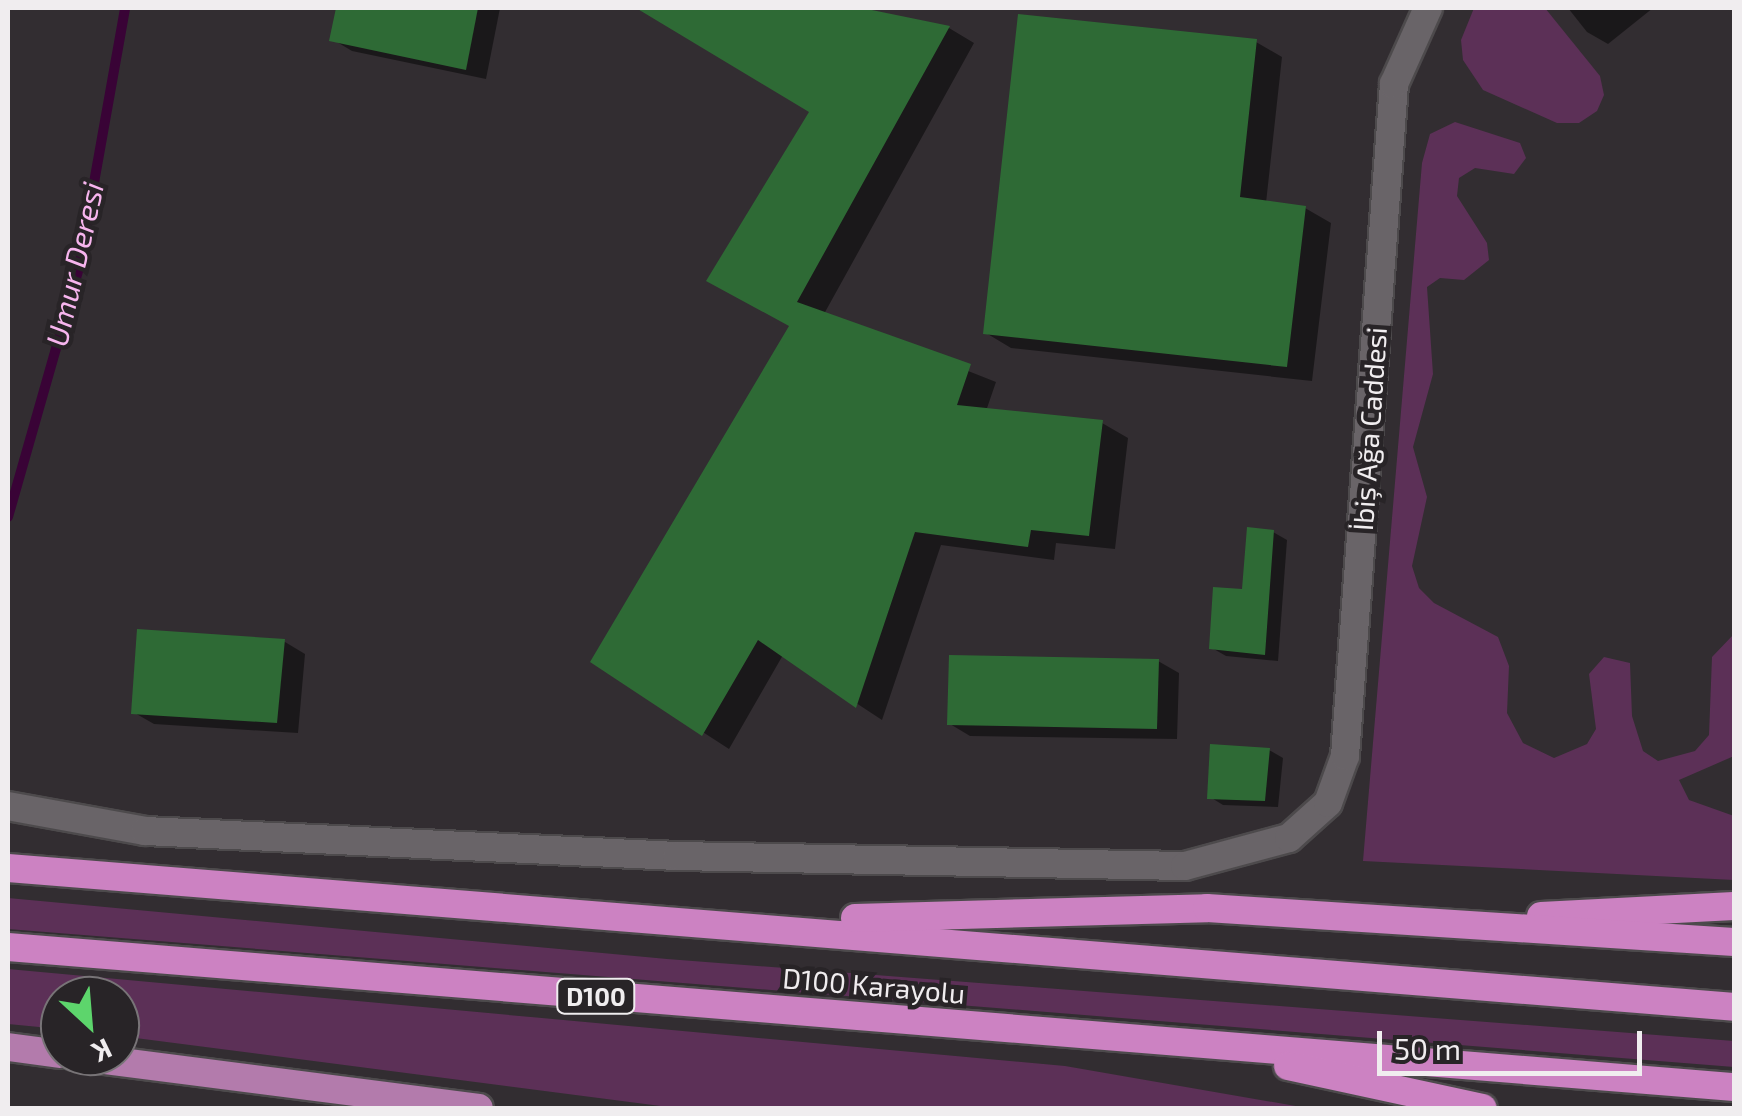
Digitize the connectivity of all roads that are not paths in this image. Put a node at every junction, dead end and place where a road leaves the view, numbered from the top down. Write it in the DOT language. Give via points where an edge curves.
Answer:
graph roads {
  1 [pos="1428,8"];
  2 [pos="8,806"];
  3 [pos="8,868"];
  4 [pos="1734,906"];
  5 [pos="694,919"];
  6 [pos="1404,923"];
  7 [pos="1734,942"];
  8 [pos="8,947"];
  9 [pos="1734,1007"];
  10 [pos="1184,1043"];
  11 [pos="8,1047"];
  12 [pos="40,1051"];
  13 [pos="140,1064"];
  14 [pos="1734,1087"];
  15 [pos="480,1108"];
  16 [pos="1483,1108"];
  1 -- 2 [label="street, İbiş Ağa Caddesi" via="1394,84 1345,756 1328,803 1288,838 1185,866 696,856 146,831"];
  3 -- 5 [label="highway, D100 Karayolu"];
  4 -- 6 [label="highway"];
  5 -- 6 [label="highway" via="1207,908"];
  5 -- 9 [label="highway, D100 Karayolu"];
  6 -- 7 [label="highway"];
  8 -- 10 [label="highway, D100 Karayolu / D100"];
  10 -- 14 [label="highway, D100 Karayolu / D100"];
  10 -- 16 [label="highway"];
  11 -- 12 [label="main road"];
  13 -- 15 [label="main road"];
}
